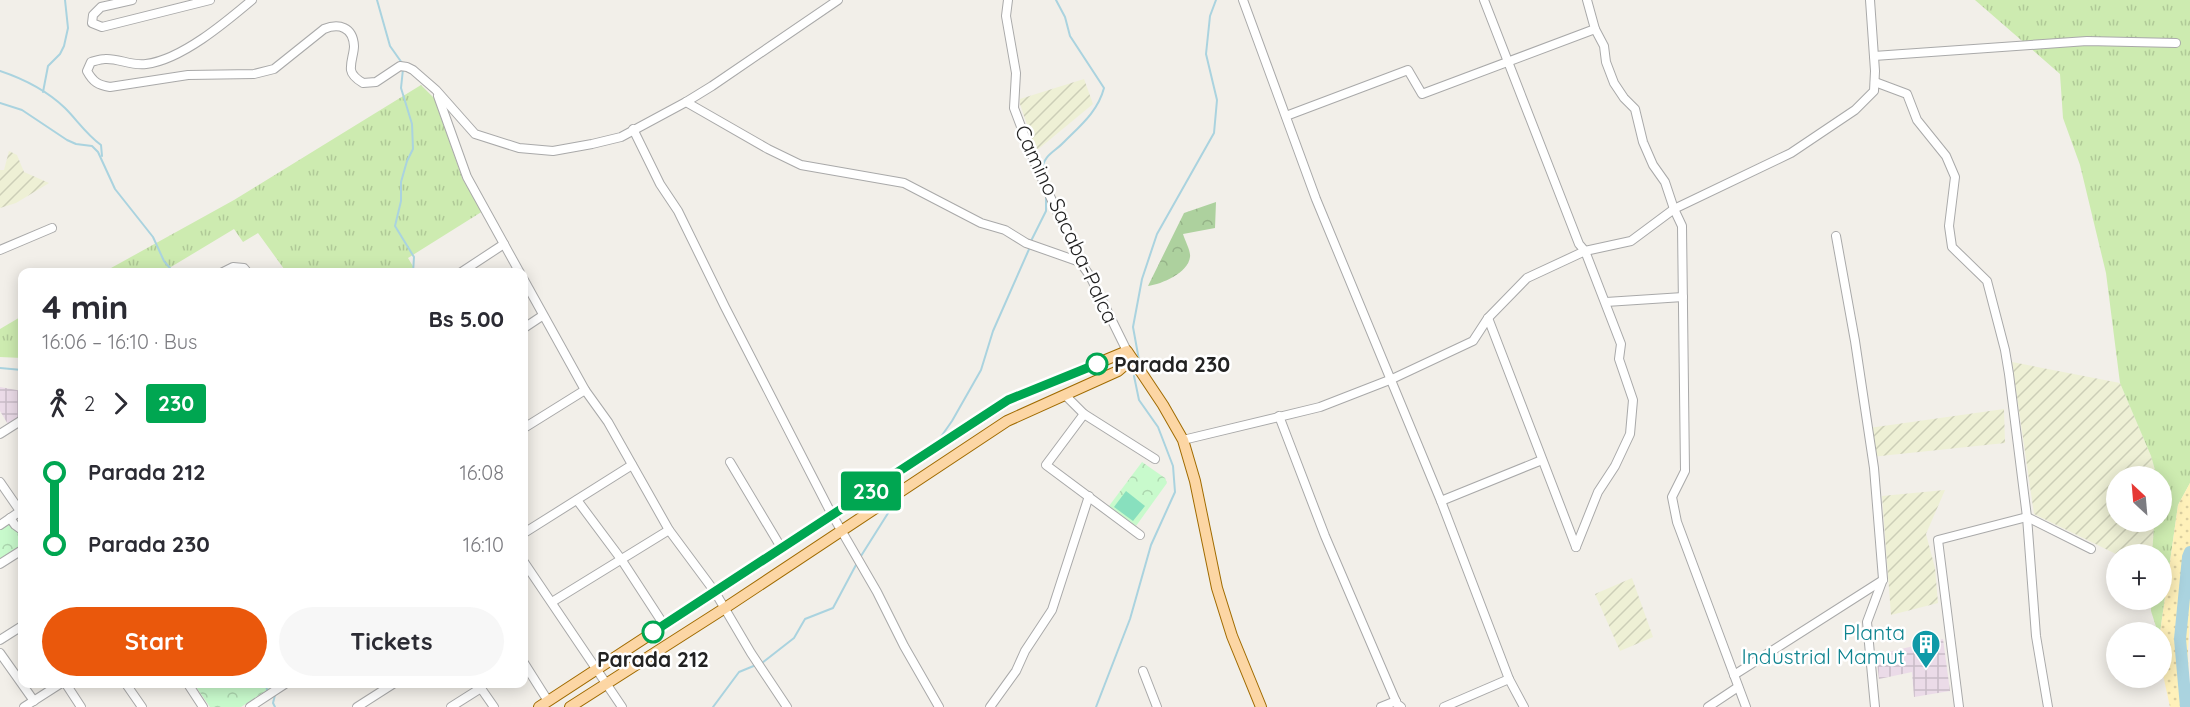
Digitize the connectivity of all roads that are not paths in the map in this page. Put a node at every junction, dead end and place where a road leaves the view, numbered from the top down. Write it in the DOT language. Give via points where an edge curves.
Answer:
graph roads {
  1 [pos="132,0"];
  2 [pos="210,0"];
  3 [pos="252,0"];
  4 [pos="838,0"];
  5 [pos="1008,0"];
  6 [pos="1243,0"];
  7 [pos="1484,0"];
  8 [pos="1587,0"];
  9 [pos="1870,0"];
  10 [pos="1594,29"];
  11 [pos="2176,43"];
  12 [pos="1874,56"];
  13 [pos="1508,61"];
  14 [pos="1875,82"];
  15 [pos="436,90"];
  16 [pos="686,102"];
  17 [pos="1286,116"];
  18 [pos="633,129"];
  19 [pos="1674,209"];
  20 [pos="52,228"];
  21 [pos="1836,236"];
  22 [pos="504,244"];
  23 [pos="0,250"];
  24 [pos="1585,251"];
  25 [pos="1080,262"];
  26 [pos="468,268"];
  27 [pos="517,268"];
  28 [pos="528,288"];
  29 [pos="1683,297"];
  30 [pos="1606,302"];
  31 [pos="542,316"];
  32 [pos="1488,318"];
  33 [pos="528,325"];
  34 [pos="1130,355"];
  35 [pos="1392,379"];
  36 [pos="585,390"];
  37 [pos="1065,394"];
  38 [pos="1084,414"];
  39 [pos="1279,416"];
  40 [pos="18,423"];
  41 [pos="528,426"];
  42 [pos="0,434"];
  43 [pos="1183,440"];
  44 [pos="1155,459"];
  45 [pos="1542,460"];
  46 [pos="730,462"];
  47 [pos="632,465"];
  48 [pos="0,482"];
  49 [pos="1089,496"];
  50 [pos="577,500"];
  51 [pos="1441,501"];
  52 [pos="18,506"];
  53 [pos="18,512"];
  54 [pos="834,516"];
  55 [pos="2027,517"];
  56 [pos="10,518"];
  57 [pos="0,525"];
  58 [pos="18,527"];
  59 [pos="842,529"];
  60 [pos="669,530"];
  61 [pos="528,531"];
  62 [pos="1140,536"];
  63 [pos="782,549"];
  64 [pos="2091,549"];
  65 [pos="18,553"];
  66 [pos="621,559"];
  67 [pos="0,564"];
  68 [pos="528,568"];
  69 [pos="1883,580"];
  70 [pos="715,592"];
  71 [pos="552,602"];
  72 [pos="725,608"];
  73 [pos="663,626"];
  74 [pos="18,629"];
  75 [pos="0,640"];
  76 [pos="0,653"];
  77 [pos="597,669"];
  78 [pos="1143,670"];
  79 [pos="528,672"];
  80 [pos="1734,675"];
  81 [pos="18,678"];
  82 [pos="1509,679"];
  83 [pos="607,683"];
  84 [pos="1738,687"];
  85 [pos="25,688"];
  86 [pos="54,688"];
  87 [pos="69,688"];
  88 [pos="129,688"];
  89 [pos="191,688"];
  90 [pos="279,688"];
  91 [pos="387,688"];
  92 [pos="476,688"];
  93 [pos="480,688"];
  94 [pos="34,701"];
  95 [pos="543,704"];
  96 [pos="1398,704"];
  97 [pos="24,707"];
  98 [pos="81,707"];
  99 [pos="142,707"];
  100 [pos="203,707"];
  101 [pos="250,707"];
  102 [pos="357,707"];
  103 [pos="451,707"];
  104 [pos="494,707"];
  105 [pos="570,707"];
  106 [pos="622,707"];
  107 [pos="787,707"];
  108 [pos="939,707"];
  109 [pos="990,707"];
  110 [pos="1157,707"];
  111 [pos="1261,707"];
  112 [pos="1382,707"];
  113 [pos="1444,707"];
  114 [pos="1524,707"];
  115 [pos="1708,707"];
  116 [pos="1746,707"];
  117 [pos="1875,707"];
  118 [pos="1959,707"];
  119 [pos="2048,707"];
  1 -- 2 [label="street" via="101,7 93,15 92,23 102,27"];
  3 -- 15 [label="street" via="198,42 174,54 147,64 105,58 91,62 87,71 100,86 110,87 188,75 254,74 274,69 333,25 351,34 351,69 357,80 376,82 404,67"];
  4 -- 16 [label="street"];
  5 -- 25 [label="street, Camino Sacaba-Palca" via="1006,16 1016,73 1014,108"];
  6 -- 17 [label="street"];
  7 -- 13 [label="street"];
  8 -- 10 [label="street"];
  9 -- 12 [label="street"];
  10 -- 13 [label="street"];
  10 -- 19 [label="street" via="1604,46 1614,82 1635,109 1643,142 1665,182"];
  11 -- 12 [label="street" via="2087,41"];
  12 -- 14 [label="street"];
  13 -- 17 [label="street" via="1422,94 1408,70"];
  13 -- 24 [label="street"];
  14 -- 19 [label="street" via="1874,91 1855,110 1791,153"];
  14 -- 55 [label="street" via="1907,94 1917,120 1946,156 1955,177 1949,226 1953,247 1987,281 2005,350"];
  15 -- 18 [label="street" via="475,134 519,148 573,148 621,137"];
  15 -- 22 [label="street" via="467,177"];
  16 -- 18 [label="street"];
  16 -- 25 [label="street" via="801,165 904,183 981,223"];
  17 -- 35 [label="street" via="1316,199"];
  18 -- 54 [label="street"];
  19 -- 24 [label="street" via="1631,241"];
  19 -- 29 [label="street" via="1682,226"];
  20 -- 23 [label="street"];
  21 -- 69 [label="street" via="1874,468"];
  22 -- 26 [label="street"];
  22 -- 27 [label="street"];
  24 -- 30 [label="street"];
  24 -- 32 [label="street" via="1527,278"];
  25 -- 34 [label="street, Camino Sacaba-Palca"];
  28 -- 31 [label="street"];
  29 -- 30 [label="street"];
  29 -- 80 [label="street" via="1684,471 1672,497 1677,522"];
  30 -- 45 [label="street" via="1621,344 1619,359 1633,400 1630,434 1598,492 1576,547"];
  31 -- 33 [label="street"];
  31 -- 36 [label="street"];
  32 -- 35 [label="street" via="1473,341"];
  32 -- 45 [label="street"];
  34 -- 37 [label="main road" via="1118,371"];
  34 -- 43 [label="main road, Camino Sacaba-Palca"];
  34 -- 54 [label="main road" via="1008,400"];
  35 -- 39 [label="street" via="1320,407"];
  35 -- 51 [label="street"];
  36 -- 41 [label="street"];
  36 -- 47 [label="street"];
  37 -- 38 [label="street"];
  37 -- 59 [label="main road" via="1007,421"];
  38 -- 44 [label="street"];
  38 -- 49 [label="street" via="1046,465"];
  39 -- 43 [label="street"];
  39 -- 96 [label="street" via="1325,536"];
  40 -- 42 [label="street"];
  43 -- 111 [label="main road, Camino Sacaba-Palca" via="1217,588"];
  45 -- 51 [label="street"];
  46 -- 63 [label="street"];
  47 -- 50 [label="street"];
  47 -- 60 [label="street"];
  48 -- 52 [label="street"];
  49 -- 62 [label="street"];
  49 -- 109 [label="street" via="1052,610"];
  50 -- 61 [label="street"];
  50 -- 66 [label="street"];
  51 -- 82 [label="street"];
  53 -- 56 [label="street"];
  54 -- 59 [label="street"];
  54 -- 63 [label="main road"];
  55 -- 64 [label="street"];
  55 -- 118 [label="street" via="1938,540"];
  55 -- 119 [label="street" via="2036,636"];
  56 -- 57 [label="street"];
  56 -- 58 [label="street"];
  59 -- 72 [label="main road"];
  59 -- 108 [label="street"];
  60 -- 66 [label="street"];
  60 -- 70 [label="street"];
  63 -- 70 [label="main road"];
  65 -- 67 [label="street"];
  66 -- 71 [label="street"];
  66 -- 73 [label="street"];
  68 -- 71 [label="street"];
  69 -- 80 [label="street"];
  69 -- 117 [label="street" via="1867,622"];
  70 -- 72 [label="street"];
  70 -- 73 [label="main road"];
  71 -- 77 [label="street"];
  72 -- 83 [label="main road"];
  72 -- 107 [label="street"];
  73 -- 77 [label="main road"];
  74 -- 75 [label="street"];
  76 -- 81 [label="street"];
  77 -- 83 [label="street"];
  77 -- 95 [label="main road"];
  78 -- 110 [label="street"];
  79 -- 95 [label="street"];
  80 -- 84 [label="street"];
  82 -- 113 [label="street"];
  82 -- 114 [label="street"];
  83 -- 105 [label="main road"];
  83 -- 106 [label="street"];
  84 -- 115 [label="street"];
  84 -- 116 [label="street"];
  85 -- 94 [label="street"];
  86 -- 94 [label="street"];
  87 -- 98 [label="street"];
  88 -- 99 [label="street"];
  89 -- 100 [label="street"];
  90 -- 101 [label="street"];
  91 -- 102 [label="street"];
  92 -- 103 [label="street"];
  93 -- 104 [label="street"];
  94 -- 97 [label="street"];
  96 -- 112 [label="street"];
}
